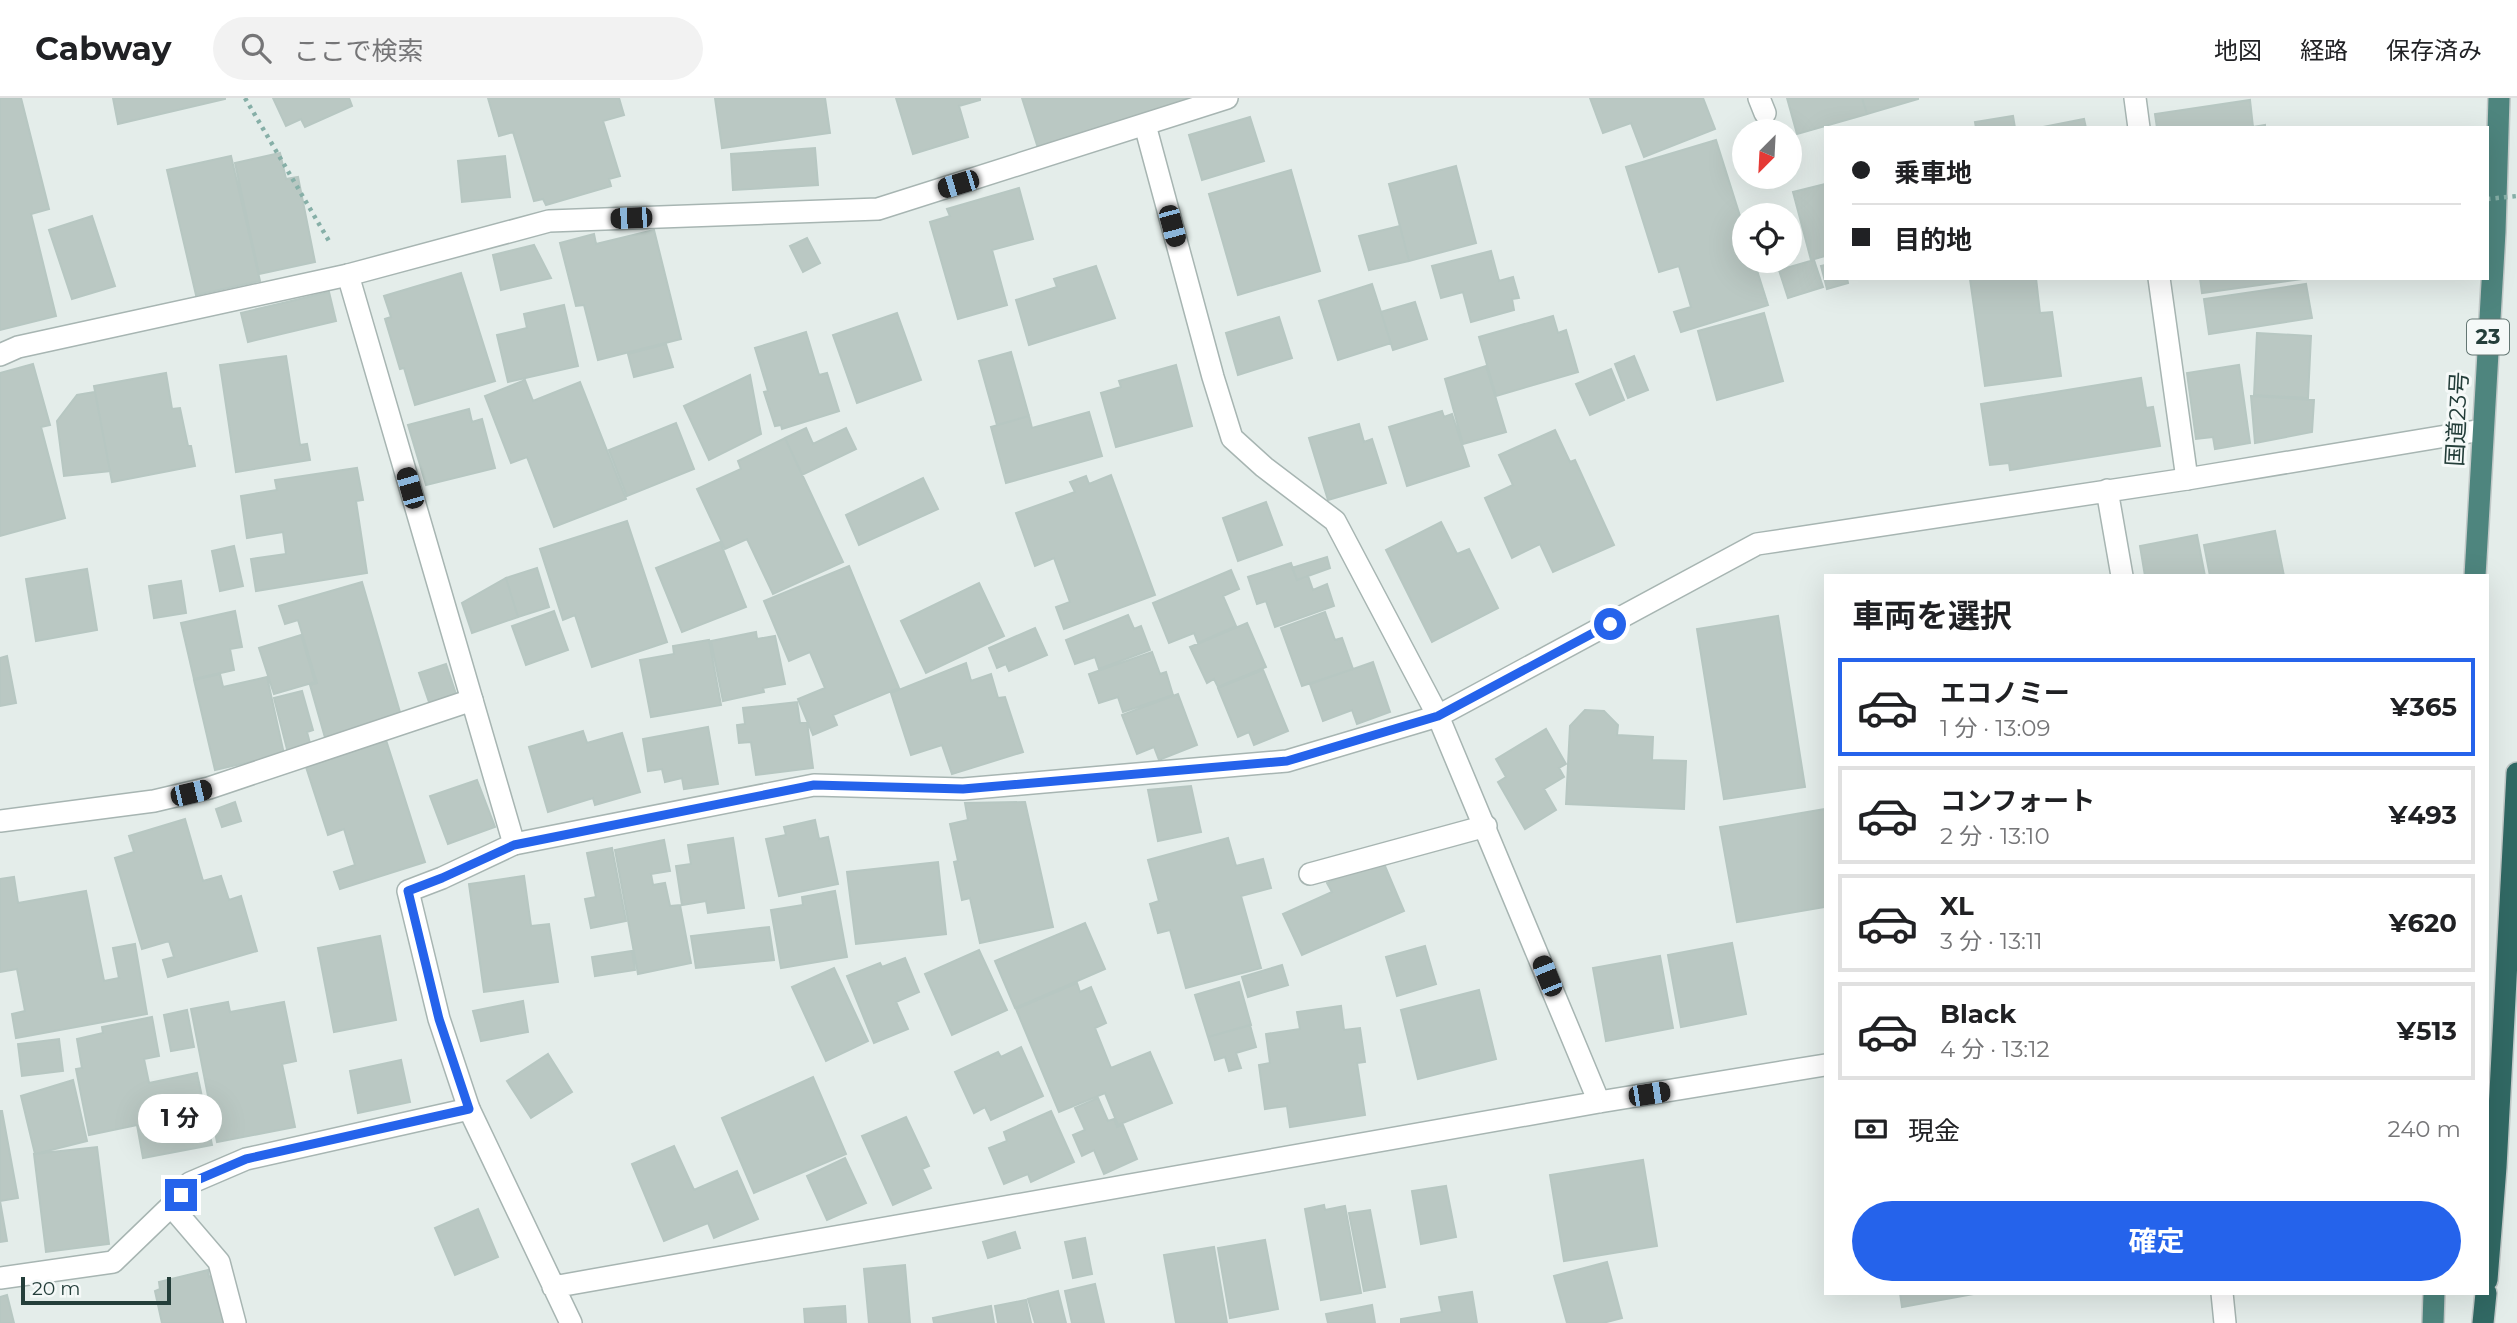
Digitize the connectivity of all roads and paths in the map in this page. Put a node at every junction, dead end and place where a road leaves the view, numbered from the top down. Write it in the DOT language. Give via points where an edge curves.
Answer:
graph roads {
  1 [pos="245,98"];
  2 [pos="1227,98"];
  3 [pos="2135,98"];
  4 [pos="2499,98"];
  5 [pos="1145,125"];
  6 [pos="2139,126"];
  7 [pos="2517,196"];
  8 [pos="2489,199"];
  9 [pos="348,275"];
  10 [pos="2159,280"];
  11 [pos="0,355"];
  12 [pos="2482,430"];
  13 [pos="2187,479"];
  14 [pos="2107,490"];
  15 [pos="2122,574"];
  16 [pos="2475,574"];
  17 [pos="472,700"];
  18 [pos="1438,716"];
  19 [pos="2517,773"];
  20 [pos="0,821"];
  21 [pos="1486,826"];
  22 [pos="514,845"];
  23 [pos="1310,874"];
  24 [pos="1824,1065"];
  25 [pos="1599,1102"];
  26 [pos="469,1109"];
  27 [pos="171,1206"];
  28 [pos="2489,1252"];
  29 [pos="0,1278"];
  30 [pos="553,1287"];
  31 [pos="2222,1295"];
  32 [pos="2434,1295"];
  33 [pos="2486,1295"];
  34 [pos="235,1323"];
  35 [pos="571,1323"];
  36 [pos="2225,1323"];
  37 [pos="2432,1323"];
  38 [pos="2483,1323"];
  1 -- 9 [label="path"];
  2 -- 5 [label="street"];
  3 -- 6 [label="street"];
  4 -- 12 [label="highway, 国道23号 / 23"];
  5 -- 9 [label="street" via="878,209 549,221"];
  5 -- 18 [label="street" via="1232,438 1335,521"];
  7 -- 8 [label="path, bridge"];
  9 -- 11 [label="street" via="18,347"];
  9 -- 17 [label="street"];
  10 -- 13 [label="street"];
  12 -- 13 [label="street"];
  12 -- 16 [label="highway, 国道23号 / 23"];
  13 -- 14 [label="street"];
  14 -- 15 [label="street"];
  14 -- 18 [label="street" via="1757,544"];
  17 -- 20 [label="street" via="209,788 154,801"];
  17 -- 22 [label="street"];
  18 -- 21 [label="street"];
  18 -- 22 [label="street" via="1287,761 963,789 814,785"];
  19 -- 28 [label="highway"];
  21 -- 23 [label="street"];
  21 -- 25 [label="street"];
  22 -- 26 [label="street" via="408,891 439,1019"];
  24 -- 25 [label="street"];
  25 -- 30 [label="street"];
  26 -- 27 [label="street" via="246,1159 190,1183"];
  26 -- 30 [label="street"];
  27 -- 29 [label="street" via="113,1262"];
  27 -- 34 [label="street" via="219,1262"];
  30 -- 35 [label="street"];
  31 -- 36 [label="street"];
  32 -- 37 [label="highway"];
  33 -- 38 [label="highway"];
}
